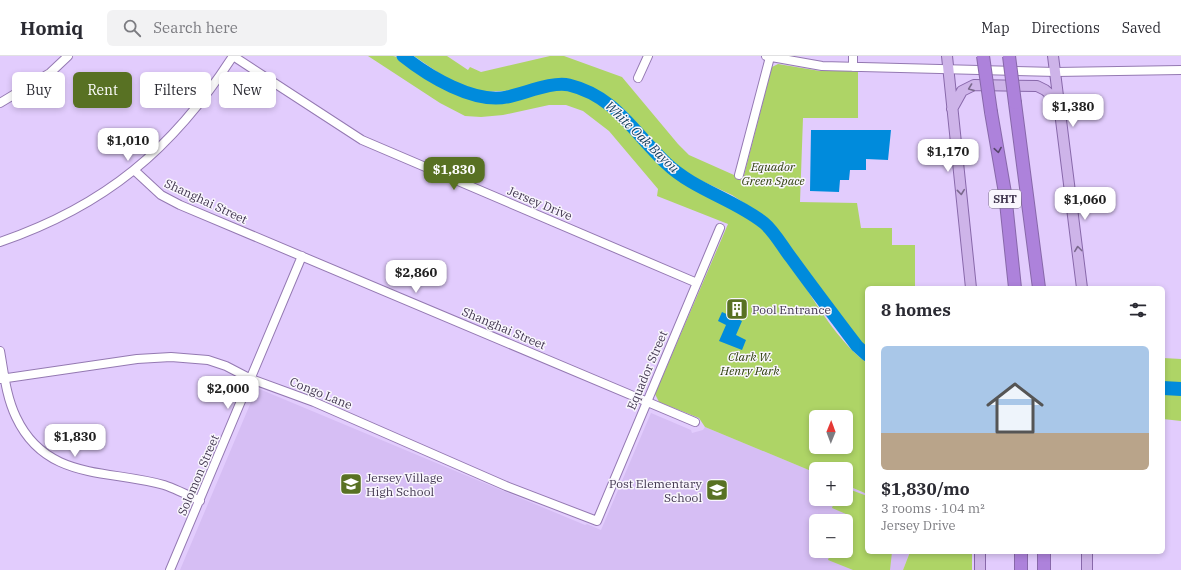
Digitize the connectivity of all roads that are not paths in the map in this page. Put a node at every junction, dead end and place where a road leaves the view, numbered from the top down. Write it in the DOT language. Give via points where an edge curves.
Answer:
graph roads {
  1 [pos="68,56"];
  2 [pos="233,56"];
  3 [pos="648,56"];
  4 [pos="853,56"];
  5 [pos="947,56"];
  6 [pos="983,56"];
  7 [pos="1009,56"];
  8 [pos="1053,56"];
  9 [pos="768,57"];
  10 [pos="852,67"];
  11 [pos="947,68"];
  12 [pos="1181,70"];
  13 [pos="1056,72"];
  14 [pos="638,78"];
  15 [pos="1059,102"];
  16 [pos="0,104"];
  17 [pos="952,108"];
  18 [pos="134,170"];
  19 [pos="739,175"];
  20 [pos="720,228"];
  21 [pos="0,242"];
  22 [pos="302,256"];
  23 [pos="697,283"];
  24 [pos="971,286"];
  25 [pos="1015,286"];
  26 [pos="1040,286"];
  27 [pos="1082,286"];
  28 [pos="0,351"];
  29 [pos="2,378"];
  30 [pos="251,379"];
  31 [pos="647,402"];
  32 [pos="695,422"];
  33 [pos="200,501"];
  34 [pos="597,521"];
  35 [pos="980,554"];
  36 [pos="1021,554"];
  37 [pos="1044,554"];
  38 [pos="1087,554"];
  39 [pos="170,570"];
  40 [pos="980,570"];
  41 [pos="1021,570"];
  42 [pos="1044,570"];
  43 [pos="1087,570"];
  1 -- 16 [label="street" via="50,73"];
  2 -- 18 [label="street" via="216,83 178,130"];
  2 -- 23 [label="street, Jersey Drive" via="362,140"];
  3 -- 14 [label="street"];
  4 -- 10 [label="street"];
  5 -- 11 [label="main road"];
  6 -- 25 [label="highway, SHT, one-way, bridge" via="1005,193"];
  7 -- 26 [label="highway, SHT, bridge"];
  8 -- 13 [label="main road"];
  9 -- 10 [label="street" via="822,66"];
  9 -- 19 [label="street"];
  10 -- 11 [label="street"];
  11 -- 13 [label="street"];
  11 -- 17 [label="main road"];
  12 -- 13 [label="street"];
  13 -- 15 [label="main road"];
  15 -- 17 [label="main road, one-way" via="1037,86 974,85 962,91"];
  27 -- 15 [label="main road, one-way"];
  17 -- 24 [label="main road, one-way"];
  18 -- 21 [label="street" via="101,195 71,212 27,233"];
  18 -- 22 [label="street, Shanghai Street" via="161,196"];
  20 -- 23 [label="street, Equador Street"];
  22 -- 30 [label="street, Solomon Street"];
  22 -- 31 [label="street, Shanghai Street"];
  23 -- 31 [label="street, Equador Street"];
  28 -- 29 [label="street"];
  29 -- 30 [label="street, Congo Lane" via="137,359 172,357 208,360"];
  29 -- 33 [label="street" via="24,431 38,448 53,458 83,471 163,485"];
  30 -- 33 [label="street, Solomon Street"];
  30 -- 34 [label="street, Congo Lane" via="314,402 504,485"];
  31 -- 32 [label="street, Shanghai Street"];
  31 -- 34 [label="street, Equador Street"];
  33 -- 39 [label="street, Solomon Street"];
  35 -- 40 [label="main road"];
  36 -- 41 [label="highway"];
  37 -- 42 [label="highway"];
  38 -- 43 [label="main road"];
}
